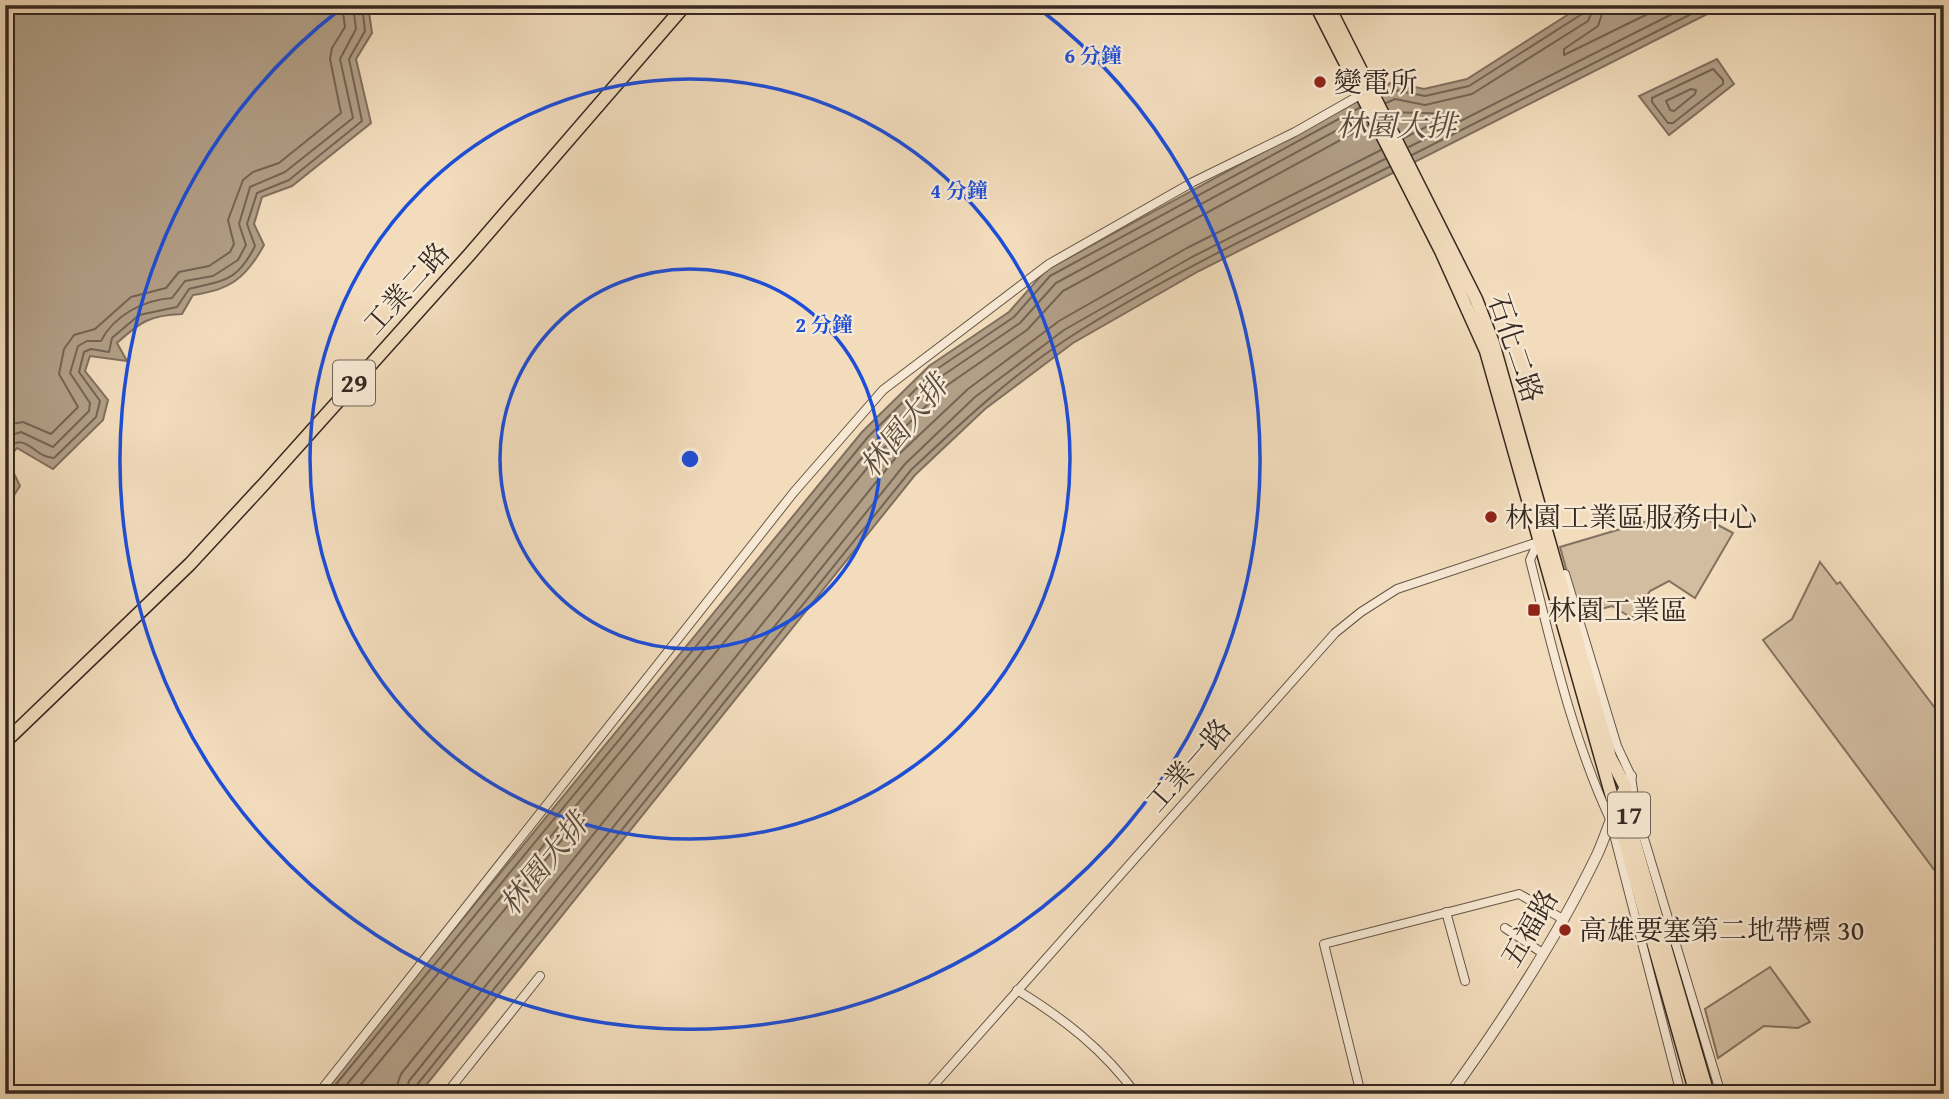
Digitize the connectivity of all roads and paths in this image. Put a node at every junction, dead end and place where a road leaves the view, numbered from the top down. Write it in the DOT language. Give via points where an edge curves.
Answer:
graph roads {
  1 [pos="684,5"];
  2 [pos="1316,5"];
  3 [pos="1328,5"];
  4 [pos="1360,87"];
  5 [pos="1543,541"];
  6 [pos="5,742"];
  7 [pos="1628,781"];
  8 [pos="1613,813"];
  9 [pos="1446,912"];
  10 [pos="1561,918"];
  11 [pos="1505,928"];
  12 [pos="1541,952"];
  13 [pos="540,976"];
  14 [pos="1465,981"];
  15 [pos="1017,990"];
  16 [pos="318,1094"];
  17 [pos="446,1094"];
  18 [pos="926,1094"];
  19 [pos="1136,1094"];
  20 [pos="1362,1094"];
  21 [pos="1450,1094"];
  22 [pos="1681,1094"];
  23 [pos="1696,1094"];
  24 [pos="1708,1094"];
  25 [pos="1721,1094"];
  1 -- 6 [label="main road, 工業二路 / 29" via="264,484 190,564"];
  2 -- 4 [label="main road, 17"];
  3 -- 4 [label="main road, 17"];
  4 -- 5 [label="main road, 石化二路 / 17" via="1411,184 1482,340"];
  4 -- 16 [label="street" via="1049,264 883,390 794,492"];
  5 -- 7 [label="main road, 17" via="1610,757"];
  5 -- 8 [label="main road, 17"];
  5 -- 15 [label="street, 工業一路" via="1397,589 1335,633"];
  7 -- 8 [label="street, 五福路"];
  7 -- 24 [label="main road, 17" via="1631,830"];
  7 -- 25 [label="street"];
  8 -- 10 [label="street, 五福路" via="1597,854"];
  8 -- 22 [label="street"];
  8 -- 23 [label="main road, 17"];
  9 -- 10 [label="street" via="1519,894"];
  9 -- 14 [label="street"];
  9 -- 20 [label="street" via="1325,944"];
  10 -- 12 [label="street, 五福路"];
  11 -- 12 [label="street"];
  12 -- 21 [label="street, 五福路"];
  13 -- 17 [label="street"];
  15 -- 18 [label="street, 工業一路"];
  15 -- 19 [label="street" via="1053,1012 1114,1064"];
}
